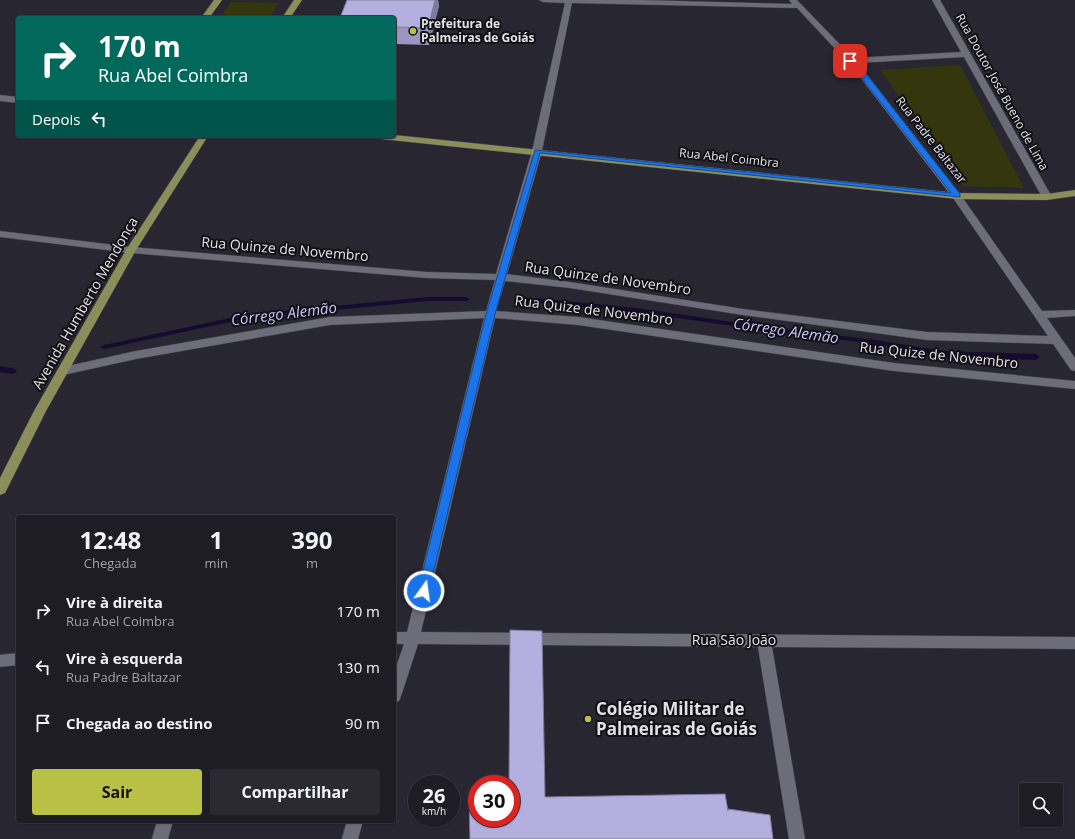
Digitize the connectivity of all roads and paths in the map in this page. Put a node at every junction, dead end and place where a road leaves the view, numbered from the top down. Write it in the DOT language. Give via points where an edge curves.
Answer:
graph roads {
  1 [pos="218,0"];
  2 [pos="298,0"];
  3 [pos="543,0"];
  4 [pos="569,0"];
  5 [pos="936,0"];
  6 [pos="796,3"];
  7 [pos="206,16"];
  8 [pos="287,16"];
  9 [pos="968,54"];
  10 [pos="850,61"];
  11 [pos="0,98"];
  12 [pos="16,100"];
  13 [pos="203,138"];
  14 [pos="396,138"];
  15 [pos="537,151"];
  16 [pos="1075,193"];
  17 [pos="957,196"];
  18 [pos="1047,197"];
  19 [pos="0,234"];
  20 [pos="131,250"];
  21 [pos="501,277"];
  22 [pos="1075,313"];
  23 [pos="490,314"];
  24 [pos="1039,315"];
  25 [pos="1057,340"];
  26 [pos="1075,367"];
  27 [pos="63,371"];
  28 [pos="1075,385"];
  29 [pos="0,490"];
  30 [pos="412,637"];
  31 [pos="396,638"];
  32 [pos="764,640"];
  33 [pos="1075,643"];
  34 [pos="16,659"];
  35 [pos="0,661"];
  36 [pos="396,689"];
  37 [pos="165,823"];
  38 [pos="354,823"];
  39 [pos="160,839"];
  40 [pos="350,839"];
  41 [pos="797,839"];
  1 -- 7 [label="main road"];
  2 -- 8 [label="main road"];
  3 -- 4 [label="street"];
  4 -- 6 [label="street"];
  4 -- 15 [label="street"];
  5 -- 9 [label="street, Rua Doutor José Bueno de Lima"];
  6 -- 10 [label="street, Rua Padre Baltazar"];
  9 -- 10 [label="street"];
  9 -- 18 [label="street, Rua Doutor José Bueno de Lima"];
  10 -- 17 [label="street, Rua Padre Baltazar"];
  11 -- 12 [label="street"];
  13 -- 20 [label="main road, Avenida Humberto Mendonça"];
  14 -- 15 [label="main road, Rua Abel Coimbra"];
  15 -- 17 [label="main road, Rua Abel Coimbra"];
  15 -- 21 [label="street"];
  16 -- 18 [label="main road, Rua Abel Coimbra"];
  17 -- 18 [label="main road, Rua Abel Coimbra"];
  17 -- 24 [label="street, Rua Padre Baltazar"];
  19 -- 20 [label="street, Rua Quinze de Novembro"];
  20 -- 21 [label="street, Rua Quinze de Novembro" via="427,275"];
  20 -- 27 [label="main road, Avenida Humberto Mendonça"];
  21 -- 23 [label="street"];
  21 -- 25 [label="street, Rua Quinze de Novembro" via="927,336"];
  22 -- 24 [label="street"];
  23 -- 27 [label="street, Rua Quize de Novembro" via="330,321 175,347"];
  23 -- 28 [label="street, Rua Quize de Novembro" via="578,321 894,367"];
  23 -- 30 [label="street"];
  24 -- 25 [label="street, Rua Padre Baltazar"];
  25 -- 26 [label="street, Rua Padre Baltazar"];
  27 -- 29 [label="main road, Avenida Humberto Mendonça"];
  30 -- 31 [label="street, Rua São João"];
  30 -- 32 [label="street, Rua São João"];
  30 -- 36 [label="street"];
  32 -- 33 [label="street, Rua São João"];
  32 -- 41 [label="street"];
  34 -- 35 [label="street"];
  37 -- 39 [label="street"];
  38 -- 40 [label="street"];
}
